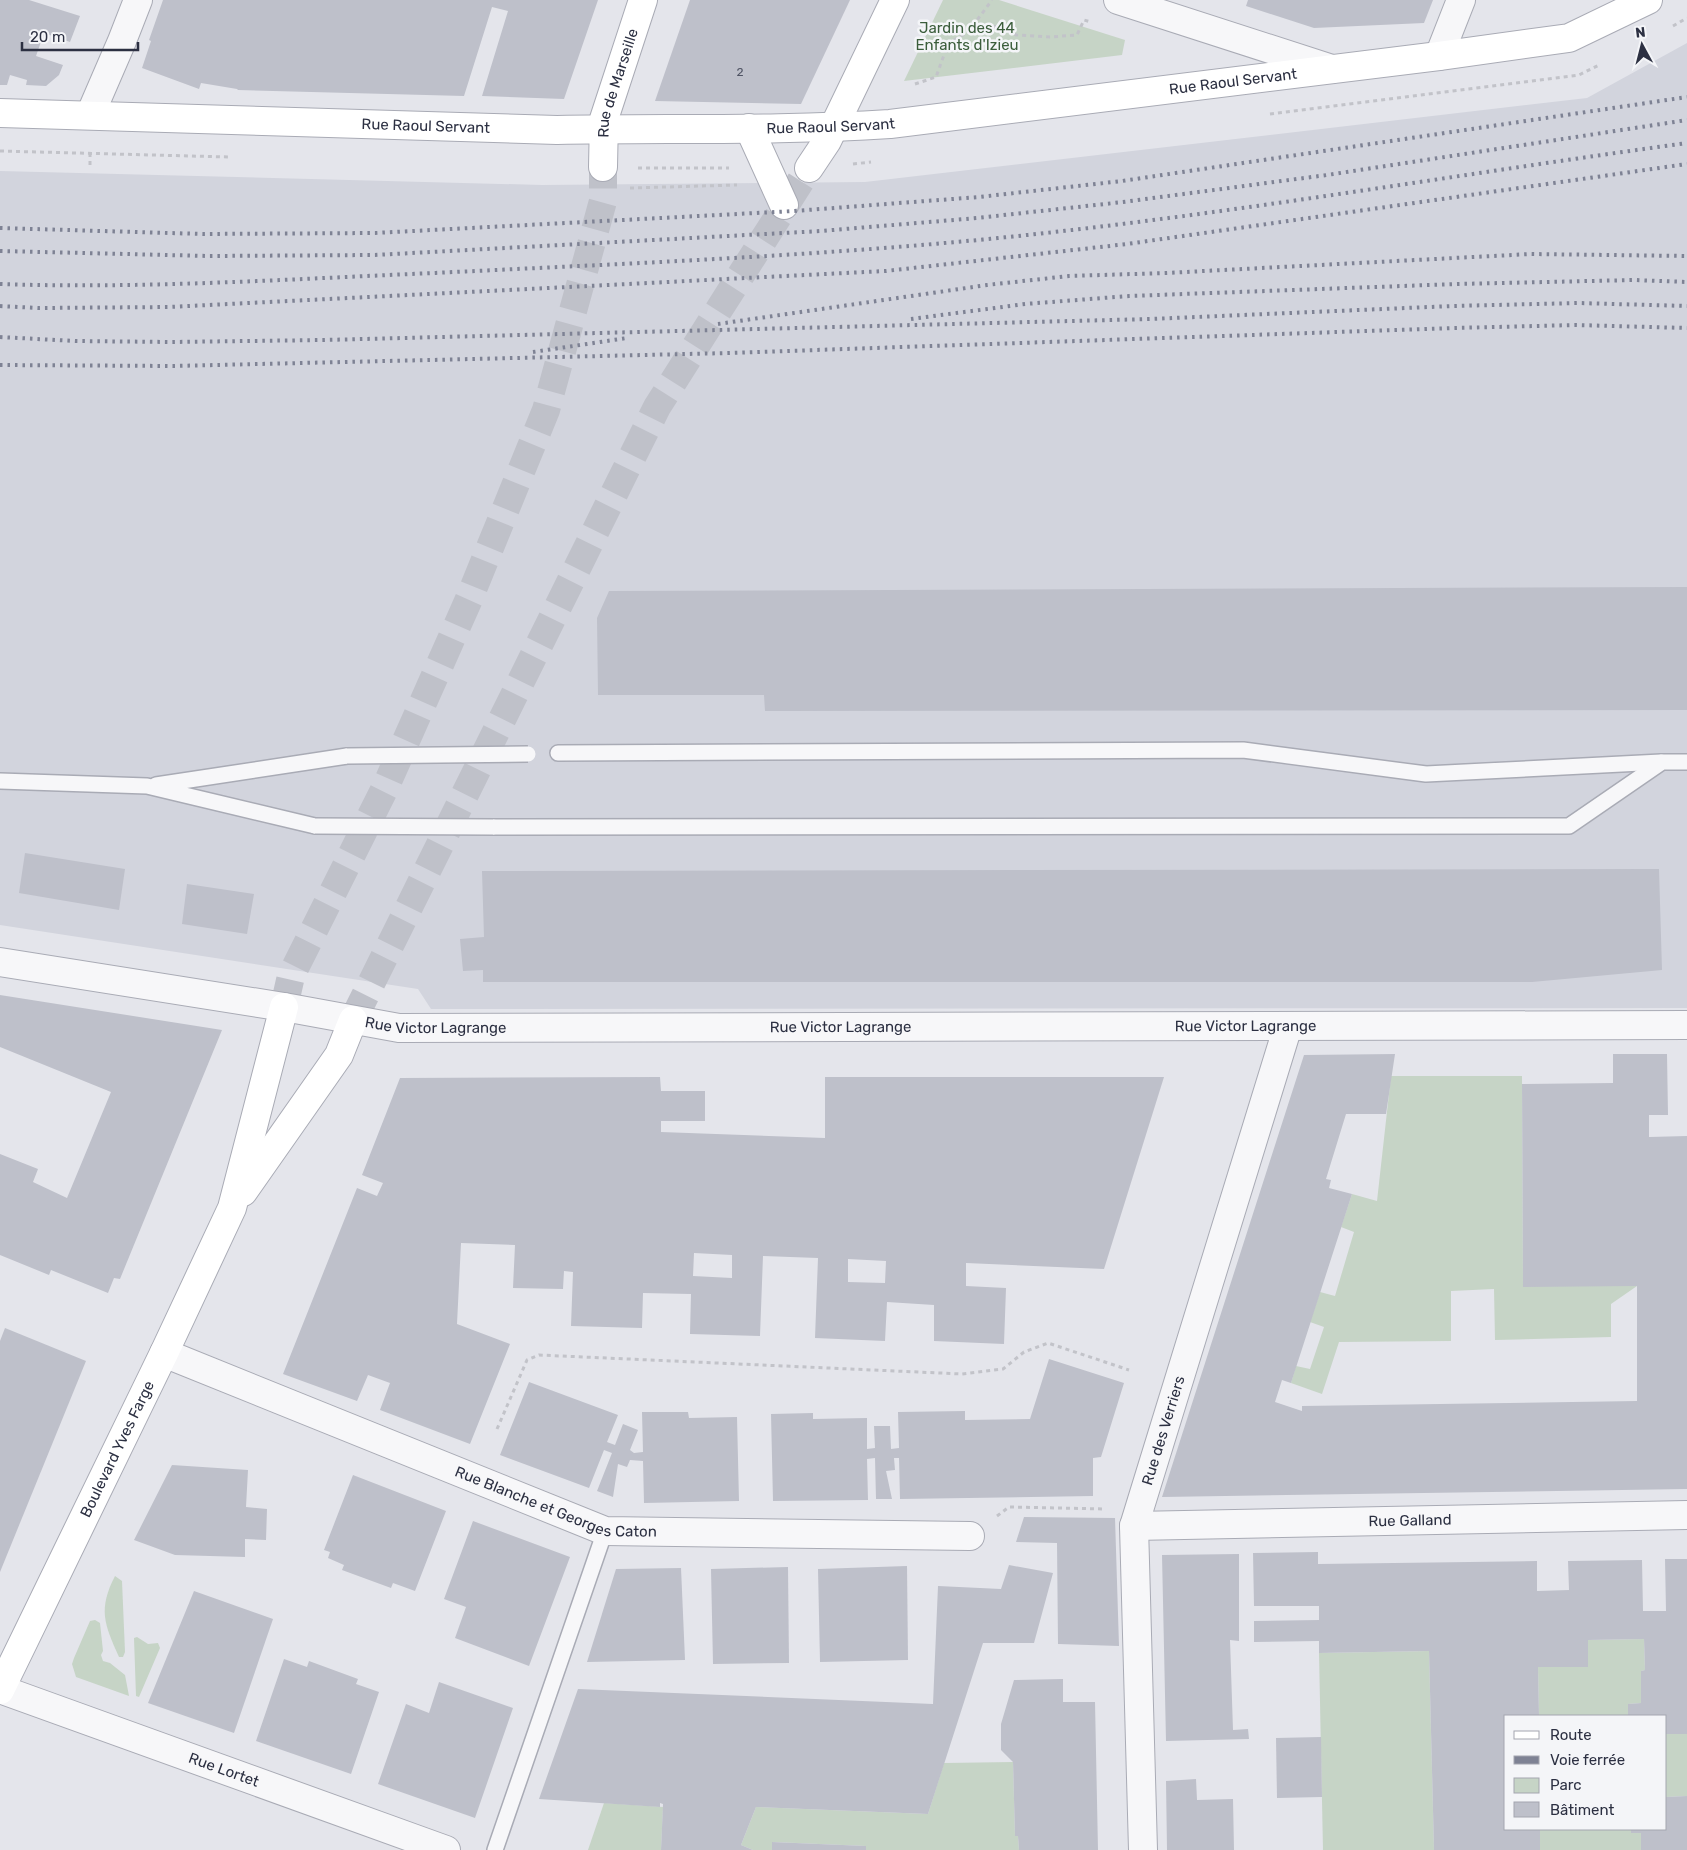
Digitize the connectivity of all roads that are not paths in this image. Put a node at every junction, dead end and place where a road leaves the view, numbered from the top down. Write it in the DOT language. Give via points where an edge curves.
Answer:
graph roads {
  1 [pos="138,0"];
  2 [pos="643,0"];
  3 [pos="895,0"];
  4 [pos="1118,0"];
  5 [pos="1461,0"];
  6 [pos="1648,0"];
  7 [pos="1439,56"];
  8 [pos="1332,69"];
  9 [pos="0,113"];
  10 [pos="90,115"];
  11 [pos="749,128"];
  12 [pos="834,128"];
  13 [pos="603,129"];
  14 [pos="603,167"];
  15 [pos="809,168"];
  16 [pos="784,205"];
  17 [pos="558,753"];
  18 [pos="528,754"];
  19 [pos="1662,762"];
  20 [pos="1687,762"];
  21 [pos="0,781"];
  22 [pos="147,786"];
  23 [pos="0,962"];
  24 [pos="284,1007"];
  25 [pos="353,1020"];
  26 [pos="1687,1025"];
  27 [pos="1288,1026"];
  28 [pos="232,1208"];
  29 [pos="164,1353"];
  30 [pos="1687,1515"];
  31 [pos="1137,1518"];
  32 [pos="605,1531"];
  33 [pos="970,1536"];
  34 [pos="0,1690"];
  35 [pos="446,1850"];
  36 [pos="495,1850"];
  37 [pos="1143,1850"];
  1 -- 10 [label="street"];
  2 -- 13 [label="street, Rue de Marseille" via="609,100"];
  3 -- 12 [label="street"];
  4 -- 8 [label="street"];
  5 -- 7 [label="street"];
  6 -- 7 [label="street, Rue Raoul Servant" via="1568,38"];
  7 -- 8 [label="street, Rue Raoul Servant"];
  8 -- 12 [label="street, Rue Raoul Servant" via="890,124"];
  9 -- 10 [label="street, Rue Raoul Servant"];
  10 -- 13 [label="street, Rue Raoul Servant" via="547,130"];
  11 -- 12 [label="street, Rue Raoul Servant"];
  11 -- 13 [label="street, Rue Raoul Servant"];
  11 -- 16 [label="street"];
  12 -- 15 [label="street"];
  13 -- 14 [label="street, Rue de Marseille"];
  17 -- 19 [label="lane" via="1243,750 1426,774"];
  18 -- 22 [label="lane, bridge" via="347,756"];
  19 -- 20 [label="lane"];
  19 -- 22 [label="lane, bridge" via="1570,826 315,826"];
  21 -- 22 [label="lane"];
  23 -- 24 [label="street, Rue Victor Lagrange"];
  24 -- 25 [label="street, Rue Victor Lagrange"];
  24 -- 28 [label="street, Boulevard Yves Farge"];
  25 -- 27 [label="street, Rue Victor Lagrange" via="399,1028"];
  25 -- 28 [label="street, Boulevard Yves Farge" via="339,1055"];
  26 -- 27 [label="street, Rue Victor Lagrange"];
  27 -- 31 [label="street, Rue des Verriers"];
  28 -- 29 [label="street, Boulevard Yves Farge"];
  29 -- 32 [label="street, Rue Blanche et Georges Caton"];
  29 -- 34 [label="street, Boulevard Yves Farge"];
  30 -- 31 [label="street, Rue Galland"];
  31 -- 37 [label="street, Rue des Verriers"];
  32 -- 33 [label="street, Rue Blanche et Georges Caton"];
  32 -- 36 [label="lane"];
  34 -- 35 [label="street, Rue Lortet"];
}
